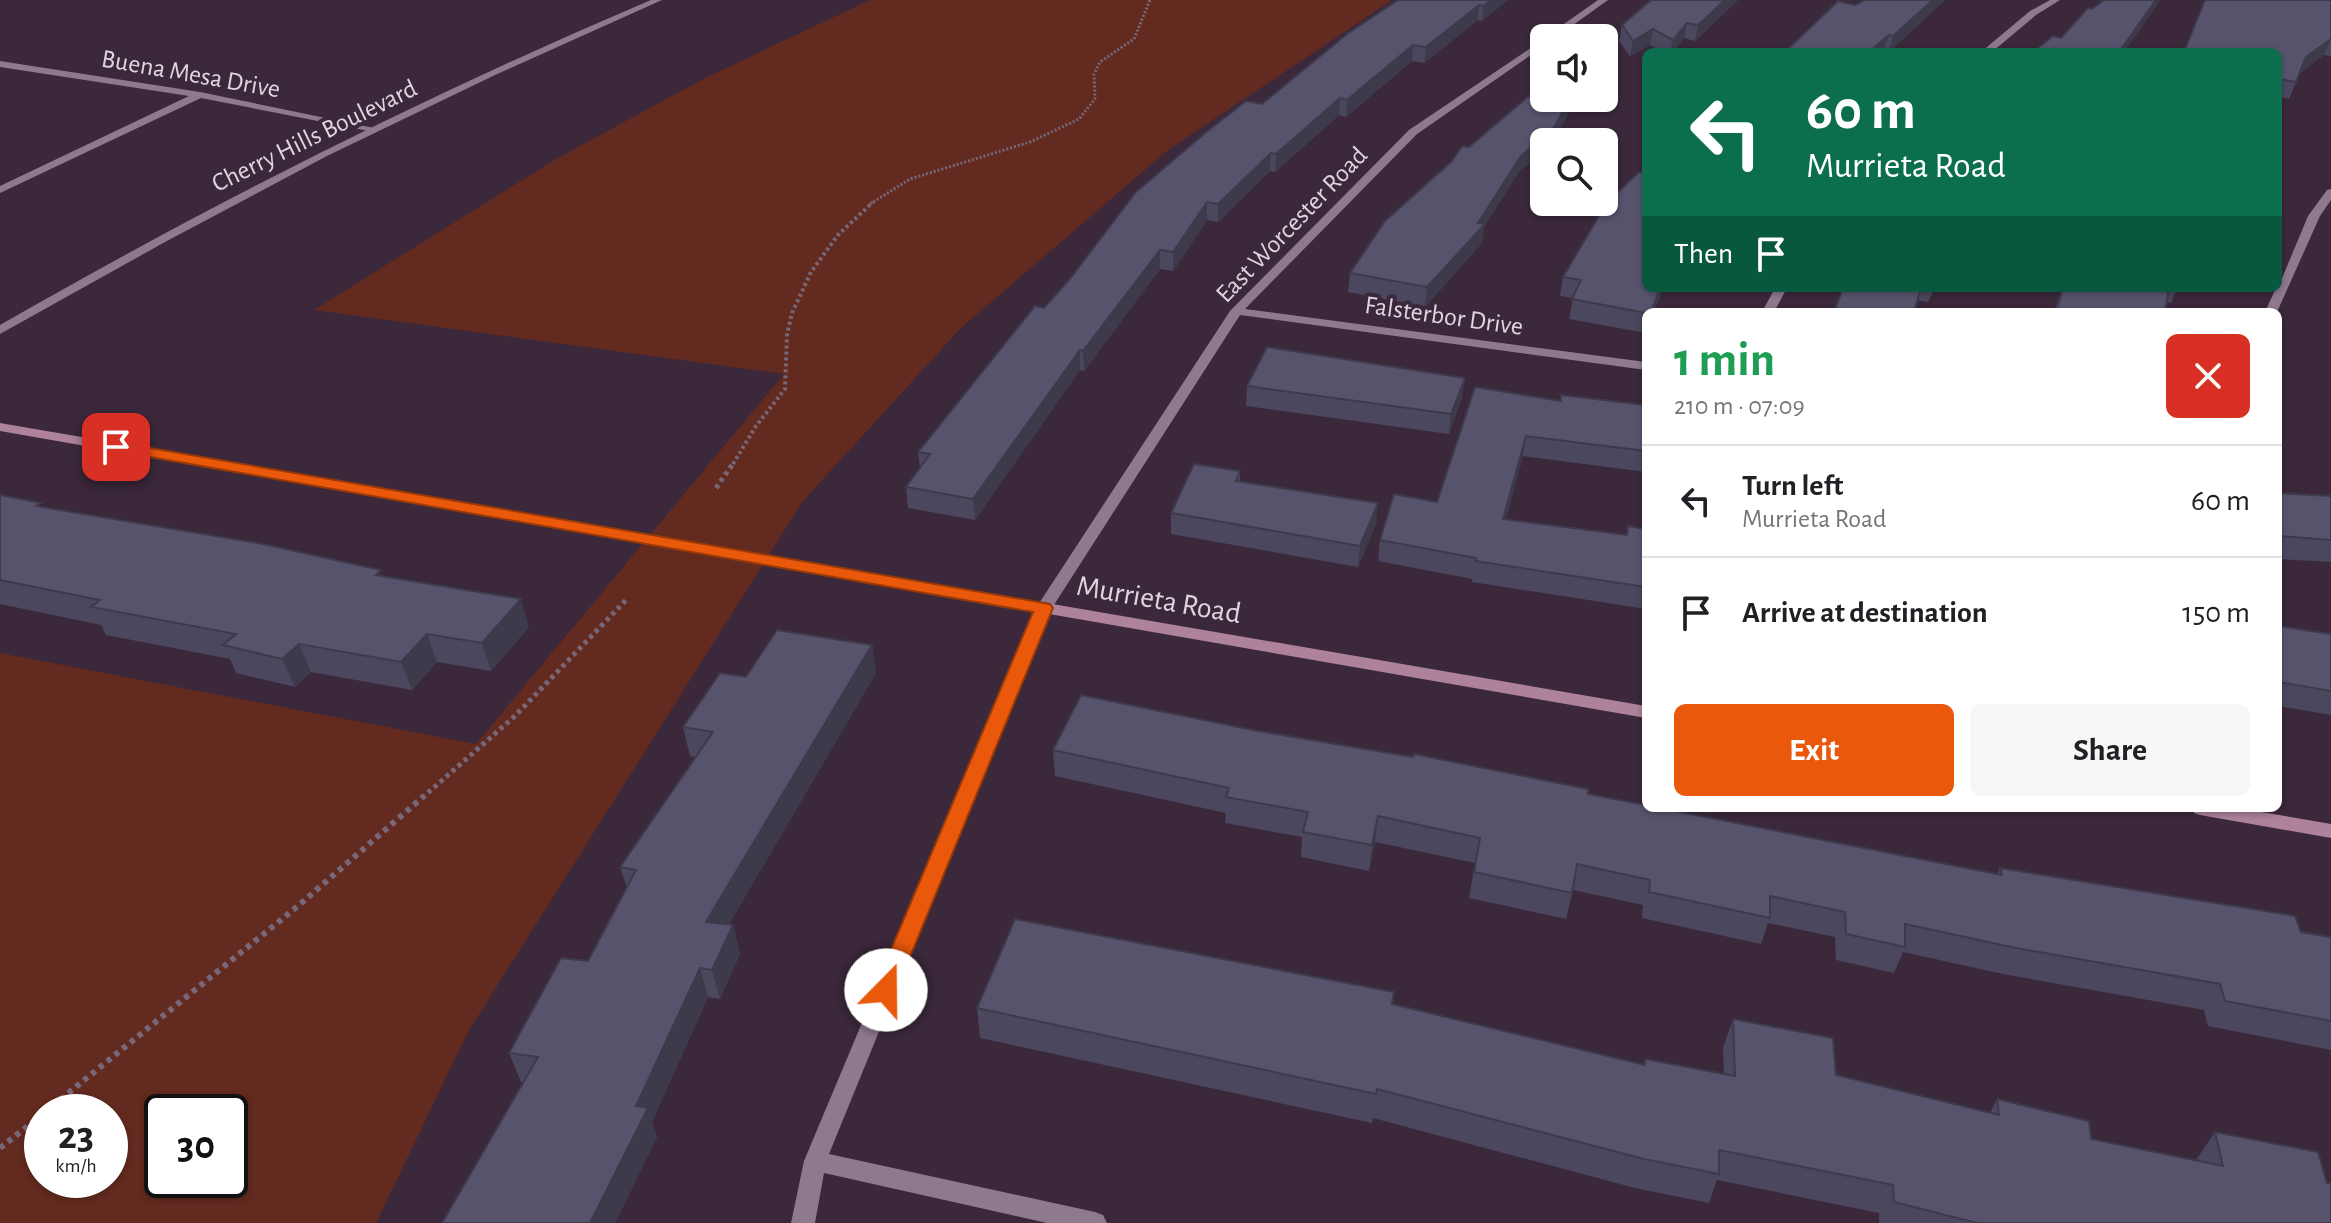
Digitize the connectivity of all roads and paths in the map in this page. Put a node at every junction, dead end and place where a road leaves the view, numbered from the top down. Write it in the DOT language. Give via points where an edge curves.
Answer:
graph roads {
  1 [pos="658,0"];
  2 [pos="1150,0"];
  3 [pos="1604,0"];
  4 [pos="2056,0"];
  5 [pos="1569,24"];
  6 [pos="1991,48"];
  7 [pos="1530,52"];
  8 [pos="0,64"];
  9 [pos="200,95"];
  10 [pos="374,129"];
  11 [pos="0,190"];
  12 [pos="2331,192"];
  13 [pos="2282,287"];
  14 [pos="1236,311"];
  15 [pos="0,330"];
  16 [pos="1642,365"];
  17 [pos="0,427"];
  18 [pos="716,488"];
  19 [pos="626,600"];
  20 [pos="1044,608"];
  21 [pos="1642,711"];
  22 [pos="2223,812"];
  23 [pos="2331,831"];
  24 [pos="67,1094"];
  25 [pos="24,1129"];
  26 [pos="0,1148"];
  27 [pos="815,1161"];
  28 [pos="803,1223"];
  29 [pos="1095,1223"];
  1 -- 10 [label="street, Cherry Hills Boulevard"];
  2 -- 18 [label="path" via="1134,39 1100,62 1093,104 1080,118 1056,132 927,171 893,187 840,233 807,276 793,310 784,392"];
  3 -- 5 [label="street"];
  4 -- 6 [label="street"];
  7 -- 14 [label="street, East Worcester Road" via="1413,132"];
  8 -- 9 [label="street, Buena Mesa Drive"];
  9 -- 10 [label="street, Buena Mesa Drive"];
  9 -- 11 [label="street"];
  10 -- 15 [label="street, Cherry Hills Boulevard" via="216,208"];
  12 -- 13 [label="street" via="2314,216"];
  14 -- 16 [label="street, Falsterbor Drive"];
  14 -- 20 [label="street, East Worcester Road"];
  17 -- 20 [label="main road, Murrieta Road"];
  19 -- 24 [label="path" via="515,716 298,906"];
  20 -- 21 [label="main road, Murrieta Road"];
  20 -- 27 [label="street, East Worcester Road"];
  22 -- 23 [label="main road"];
  25 -- 26 [label="path"];
  27 -- 28 [label="street, East Worcester Road"];
  27 -- 29 [label="street"];
}
